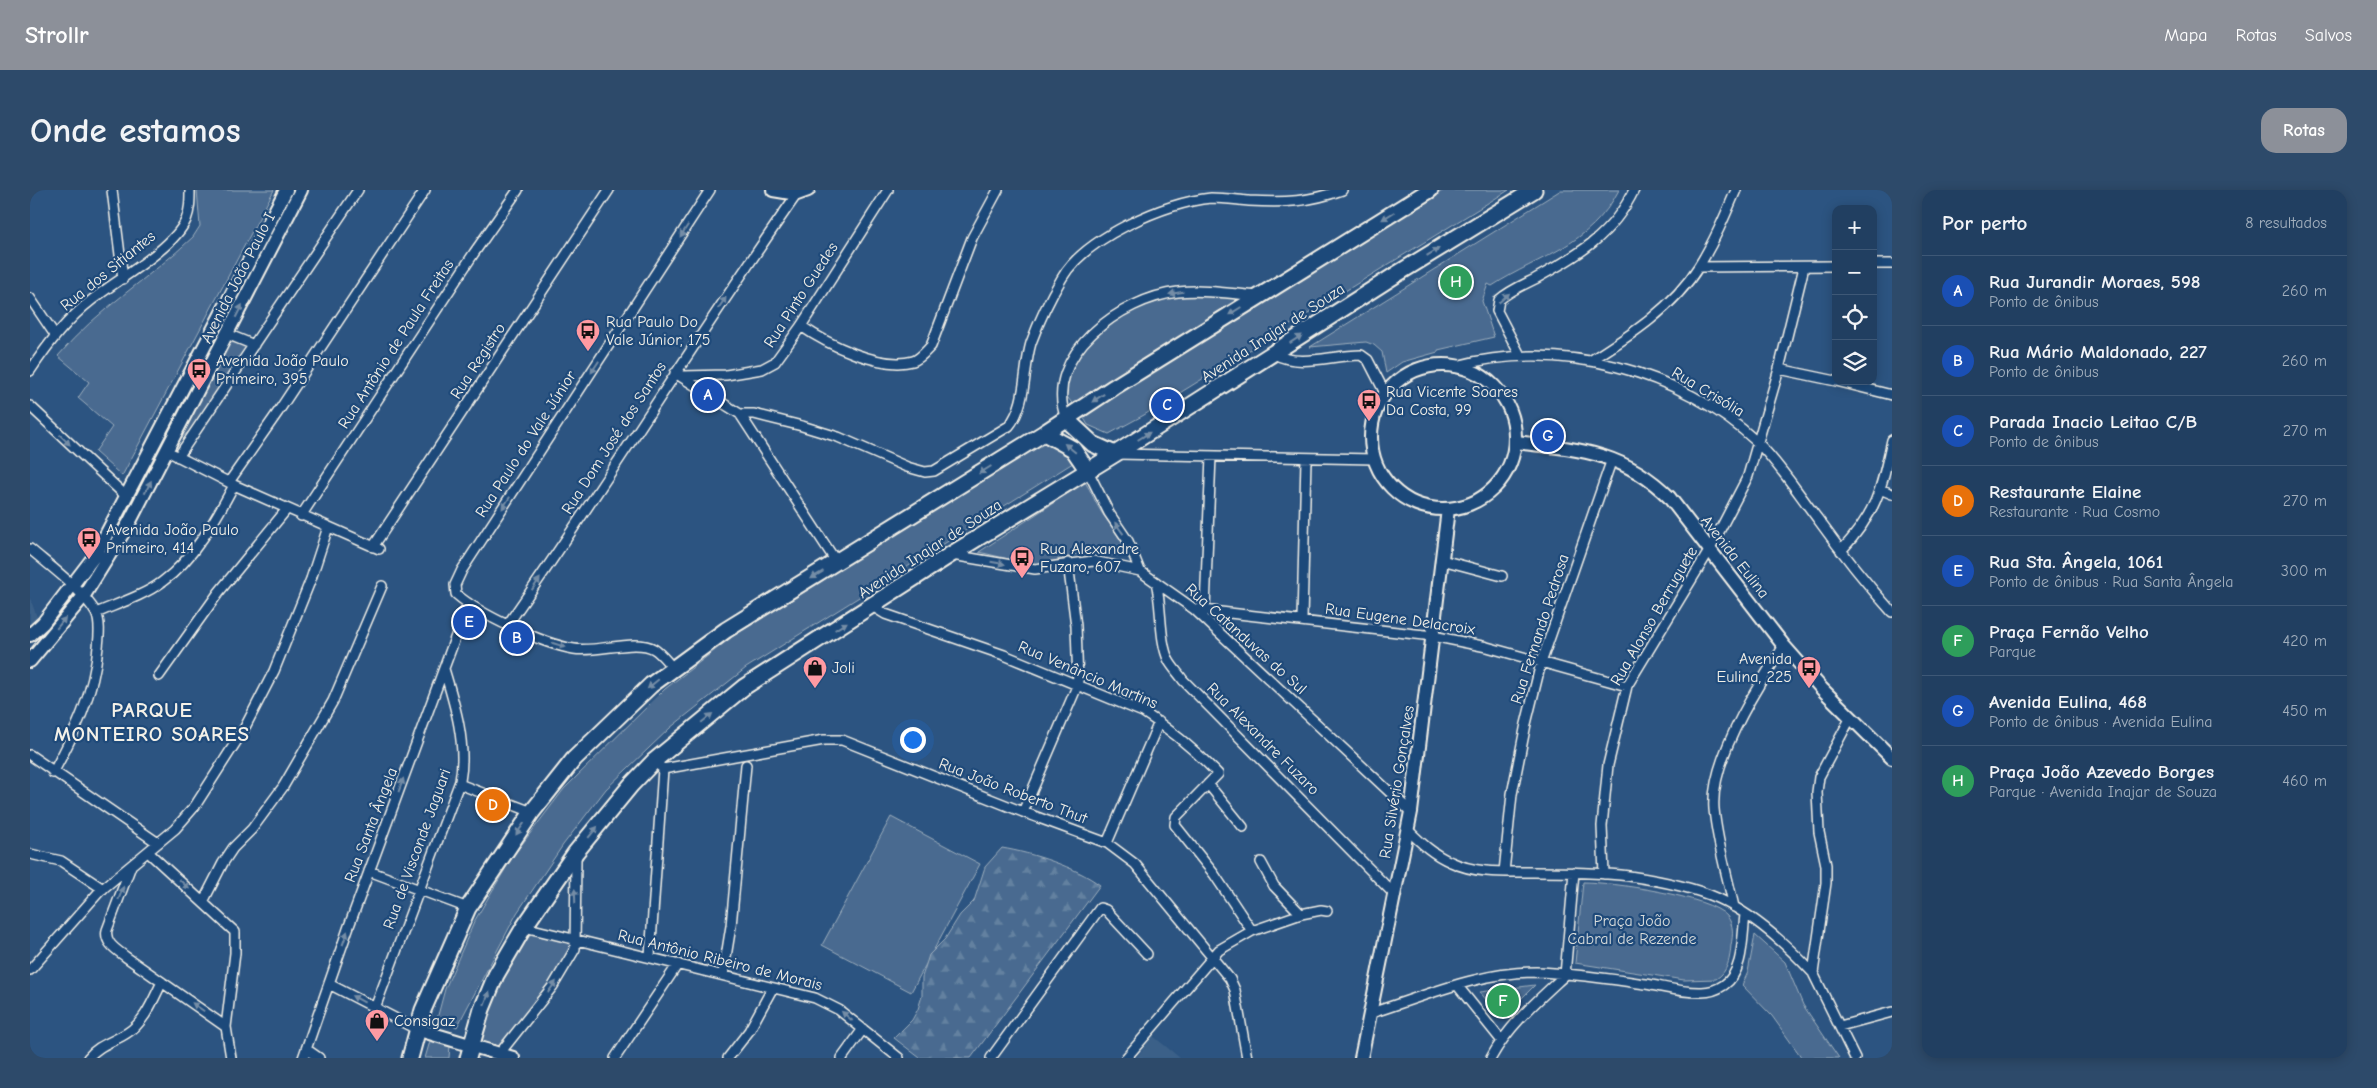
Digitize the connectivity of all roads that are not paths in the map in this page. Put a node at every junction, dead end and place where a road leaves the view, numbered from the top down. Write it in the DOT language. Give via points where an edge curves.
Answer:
graph roads {
  1 [pos="112,190"];
  2 [pos="190,190"];
  3 [pos="286,190"];
  4 [pos="301,190"];
  5 [pos="358,190"];
  6 [pos="425,190"];
  7 [pos="518,190"];
  8 [pos="608,190"];
  9 [pos="710,190"];
  10 [pos="773,190"];
  11 [pos="888,190"];
  12 [pos="998,190"];
  13 [pos="1342,190"];
  14 [pos="1430,190"];
  15 [pos="1534,190"];
  16 [pos="1634,190"];
  17 [pos="1736,190"];
  18 [pos="803,192"];
  19 [pos="1877,264"];
  20 [pos="1892,264"];
  21 [pos="1804,266"];
  22 [pos="1832,266"];
  23 [pos="1699,267"];
  24 [pos="122,279"];
  25 [pos="1259,296"];
  26 [pos="30,298"];
  27 [pos="800,326"];
  28 [pos="227,334"];
  29 [pos="55,335"];
  30 [pos="254,345"];
  31 [pos="1274,354"];
  32 [pos="1520,355"];
  33 [pos="1590,361"];
  34 [pos="1456,366"];
  35 [pos="1779,370"];
  36 [pos="30,371"];
  37 [pos="679,374"];
  38 [pos="1832,380"];
  39 [pos="1852,385"];
  40 [pos="1385,394"];
  41 [pos="1892,395"];
  42 [pos="173,405"];
  43 [pos="30,406"];
  44 [pos="740,414"];
  45 [pos="1066,419"];
  46 [pos="1044,433"];
  47 [pos="1892,440"];
  48 [pos="1515,442"];
  49 [pos="1759,444"];
  50 [pos="166,451"];
  51 [pos="1115,454"];
  52 [pos="1211,456"];
  53 [pos="178,457"];
  54 [pos="1306,459"];
  55 [pos="1374,459"];
  56 [pos="1612,459"];
  57 [pos="1088,471"];
  58 [pos="231,483"];
  59 [pos="1880,489"];
  60 [pos="1892,494"];
  61 [pos="127,497"];
  62 [pos="1448,508"];
  63 [pos="287,509"];
  64 [pos="301,516"];
  65 [pos="328,527"];
  66 [pos="30,549"];
  67 [pos="1709,550"];
  68 [pos="1841,551"];
  69 [pos="950,554"];
  70 [pos="1442,560"];
  71 [pos="837,563"];
  72 [pos="1068,563"];
  73 [pos="1140,571"];
  74 [pos="1502,576"];
  75 [pos="1156,582"];
  76 [pos="73,585"];
  77 [pos="382,586"];
  78 [pos="83,596"];
  79 [pos="468,603"];
  80 [pos="872,606"];
  81 [pos="1194,609"];
  82 [pos="1205,609"];
  83 [pos="1892,612"];
  84 [pos="96,613"];
  85 [pos="1302,620"];
  86 [pos="508,624"];
  87 [pos="30,635"];
  88 [pos="1433,636"];
  89 [pos="1784,646"];
  90 [pos="30,661"];
  91 [pos="1541,663"];
  92 [pos="673,668"];
  93 [pos="444,669"];
  94 [pos="159,676"];
  95 [pos="1078,684"];
  96 [pos="1627,686"];
  97 [pos="1850,717"];
  98 [pos="1159,722"];
  99 [pos="30,755"];
  100 [pos="1892,757"];
  101 [pos="658,765"];
  102 [pos="746,765"];
  103 [pos="54,773"];
  104 [pos="459,784"];
  105 [pos="1208,784"];
  106 [pos="532,812"];
  107 [pos="1023,812"];
  108 [pos="1412,812"];
  109 [pos="1243,827"];
  110 [pos="1408,830"];
  111 [pos="158,843"];
  112 [pos="1107,843"];
  113 [pos="148,852"];
  114 [pos="576,852"];
  115 [pos="30,854"];
  116 [pos="1261,862"];
  117 [pos="132,864"];
  118 [pos="369,871"];
  119 [pos="1504,872"];
  120 [pos="1574,872"];
  121 [pos="1604,874"];
  122 [pos="103,889"];
  123 [pos="419,890"];
  124 [pos="1394,894"];
  125 [pos="203,902"];
  126 [pos="1734,907"];
  127 [pos="468,908"];
  128 [pos="1327,911"];
  129 [pos="1301,914"];
  130 [pos="1745,915"];
  131 [pos="524,927"];
  132 [pos="1252,932"];
  133 [pos="576,939"];
  134 [pos="1147,954"];
  135 [pos="1212,955"];
  136 [pos="650,956"];
  137 [pos="678,964"];
  138 [pos="30,970"];
  139 [pos="1813,972"];
  140 [pos="723,975"];
  141 [pos="1565,975"];
  142 [pos="162,982"];
  143 [pos="328,984"];
  144 [pos="1457,985"];
  145 [pos="772,989"];
  146 [pos="375,1008"];
  147 [pos="1892,1012"];
  148 [pos="1370,1013"];
  149 [pos="1840,1026"];
  150 [pos="226,1027"];
  151 [pos="862,1029"];
  152 [pos="416,1030"];
  153 [pos="1501,1040"];
  154 [pos="469,1051"];
  155 [pos="500,1053"];
  156 [pos="305,1054"];
  157 [pos="88,1058"];
  158 [pos="231,1058"];
  159 [pos="319,1058"];
  160 [pos="410,1058"];
  161 [pos="513,1058"];
  162 [pos="615,1058"];
  163 [pos="728,1058"];
  164 [pos="842,1058"];
  165 [pos="899,1058"];
  166 [pos="991,1058"];
  167 [pos="1126,1058"];
  168 [pos="1247,1058"];
  169 [pos="1361,1058"];
  170 [pos="1491,1058"];
  171 [pos="1855,1058"];
  1 -- 24 [label="street"];
  2 -- 24 [label="street, Rua dos Sitiantes" via="190,208 180,231"];
  3 -- 42 [label="street, Avenida João Paulo I"];
  28 -- 4 [label="street, Avenida João Paulo I, one-way"];
  5 -- 30 [label="street"];
  6 -- 58 [label="street"];
  7 -- 64 [label="street, Rua Antônio de Paula Freitas"];
  8 -- 65 [label="street, Rua Registro" via="376,548"];
  9 -- 79 [label="street, Rua Paulo do Vale Júnior, one-way" via="462,570 455,591"];
  10 -- 18 [label="street"];
  11 -- 27 [label="street, Rua Pinto Guedes"];
  12 -- 27 [label="street" via="972,238 931,346 922,355 913,361 865,357 821,340"];
  13 -- 44 [label="street" via="1306,201 1214,198 1191,201 1158,212 1094,244 1071,263 1052,296 1031,343 1017,416 1009,426 934,471 907,467 829,434 754,414"];
  14 -- 25 [label="main road, one-way"];
  31 -- 15 [label="main road, Avenida Inajar de Souza, one-way"];
  32 -- 16 [label="street, one-way" via="1497,311 1499,300 1595,242 1622,211"];
  17 -- 23 [label="street"];
  37 -- 18 [label="street, Rua Dom José dos Santos, one-way"];
  19 -- 20 [label="street"];
  21 -- 22 [label="street"];
  21 -- 23 [label="street"];
  21 -- 35 [label="street, Rua Alonso Berruguete"];
  23 -- 33 [label="street" via="1674,299 1647,323"];
  24 -- 29 [label="street, Rua dos Sitiantes" via="92,300"];
  25 -- 45 [label="main road, one-way"];
  25 -- 45 [label="street, one-way" via="1178,292 1144,301 1114,315 1091,333 1074,356 1061,389 1061,405"];
  26 -- 29 [label="street"];
  27 -- 37 [label="street, Rua Pinto Guedes" via="769,366 726,375"];
  28 -- 30 [label="street"];
  28 -- 50 [label="street, Avenida João Paulo I"];
  29 -- 36 [label="street, Rua dos Sitiantes"];
  30 -- 53 [label="street"];
  31 -- 40 [label="street" via="1285,360 1300,361 1361,355 1368,360"];
  51 -- 31 [label="main road, Avenida Inajar de Souza, one-way"];
  32 -- 33 [label="street, Rua Crisólia"];
  32 -- 34 [label="street, Rua Crisólia"];
  33 -- 49 [label="street, Rua Crisólia" via="1648,377 1688,395 1734,423"];
  34 -- 40 [label="street" via="1436,365 1417,370 1399,379"];
  34 -- 48 [label="street" via="1476,373 1493,385 1509,408 1514,421"];
  35 -- 38 [label="street"];
  35 -- 49 [label="street, Rua Alonso Berruguete"];
  37 -- 44 [label="street"];
  86 -- 37 [label="street, Rua Dom José dos Santos, one-way"];
  39 -- 41 [label="street"];
  40 -- 55 [label="street" via="1374,414 1371,436"];
  42 -- 50 [label="street" via="174,420 163,444"];
  42 -- 61 [label="street, Avenida João Paulo I"];
  43 -- 61 [label="street, one-way"];
  44 -- 71 [label="street"];
  45 -- 46 [label="main road"];
  45 -- 51 [label="main road" via="1093,444"];
  57 -- 46 [label="main road, one-way" via="1073,449"];
  46 -- 71 [label="main road, one-way"];
  47 -- 59 [label="street"];
  48 -- 56 [label="street, Avenida Eulina" via="1574,449"];
  48 -- 62 [label="street" via="1511,462 1491,490 1468,504"];
  49 -- 67 [label="street, Rua Alonso Berruguete" via="1748,476"];
  49 -- 68 [label="street, Rua Crisólia"];
  50 -- 53 [label="street"];
  78 -- 50 [label="street, Avenida João Paulo I, one-way" via="129,524"];
  51 -- 52 [label="street"];
  51 -- 57 [label="main road, Avenida Inajar de Souza"];
  52 -- 54 [label="street"];
  52 -- 82 [label="street"];
  53 -- 58 [label="street"];
  54 -- 55 [label="street"];
  54 -- 85 [label="street"];
  55 -- 62 [label="street" via="1385,480 1403,496 1424,506"];
  56 -- 67 [label="street, Avenida Eulina" via="1636,469 1653,481"];
  56 -- 91 [label="street, Rua Fernando Pedrosa"];
  57 -- 69 [label="main road, Avenida Inajar de Souza"];
  73 -- 57 [label="street, one-way" via="1128,541 1109,513"];
  58 -- 63 [label="street"];
  58 -- 84 [label="street" via="208,527 178,568 161,583"];
  59 -- 60 [label="street"];
  59 -- 68 [label="street" via="1859,532"];
  61 -- 76 [label="street, Avenida João Paulo I" via="96,554"];
  62 -- 70 [label="street, Rua Silvério Gonçalves"];
  63 -- 64 [label="street"];
  63 -- 94 [label="street" via="219,592"];
  64 -- 65 [label="street"];
  65 -- 111 [label="street" via="295,621 243,731 186,818"];
  66 -- 76 [label="street"];
  67 -- 89 [label="street, Avenida Eulina"];
  67 -- 96 [label="street, Rua Alonso Berruguete"];
  68 -- 83 [label="street, Rua Crisólia"];
  69 -- 72 [label="street, one-way" via="1035,569"];
  69 -- 80 [label="main road, Avenida Inajar de Souza"];
  70 -- 74 [label="street"];
  70 -- 88 [label="street, Rua Silvério Gonçalves"];
  71 -- 92 [label="main road, one-way" via="711,640"];
  72 -- 73 [label="street" via="1093,561"];
  72 -- 95 [label="street" via="1076,626"];
  73 -- 75 [label="street, Rua Catanduvas do Sul"];
  75 -- 81 [label="street, Rua Catanduvas do Sul"];
  75 -- 124 [label="street, Rua Alexandre Fuzaro" via="1168,660"];
  76 -- 78 [label="street"];
  76 -- 87 [label="street, Avenida João Paulo I"];
  77 -- 125 [label="street" via="333,701 279,794 223,863"];
  78 -- 84 [label="street"];
  90 -- 78 [label="street, Avenida João Paulo I, one-way"];
  79 -- 86 [label="street"];
  79 -- 93 [label="street, Rua Santa Ângela"];
  80 -- 95 [label="street, Rua Venâncio Martins" via="884,614"];
  101 -- 80 [label="main road, Avenida Inajar de Souza, one-way" via="744,687"];
  81 -- 82 [label="street, Rua Eugene Delacroix"];
  81 -- 108 [label="street, Rua Catanduvas do Sul"];
  82 -- 85 [label="street, Rua Eugene Delacroix"];
  84 -- 103 [label="street" via="99,639 92,683 80,722"];
  85 -- 88 [label="street, Rua Eugene Delacroix"];
  86 -- 92 [label="street, one-way" via="557,646 576,650 648,646"];
  88 -- 91 [label="street, Rua Eugene Delacroix"];
  88 -- 108 [label="street, Rua Silvério Gonçalves"];
  89 -- 97 [label="street, Avenida Eulina"];
  89 -- 126 [label="street" via="1745,711 1724,756 1715,785 1714,808"];
  91 -- 96 [label="street, Rua Eugene Delacroix"];
  91 -- 119 [label="street, Rua Fernando Pedrosa" via="1512,794"];
  92 -- 106 [label="main road, one-way" via="598,734"];
  93 -- 104 [label="street, Rua de Visconde Jaguari" via="463,754"];
  118 -- 93 [label="street, Rua Santa Ângela, one-way"];
  95 -- 98 [label="street, Rua Venâncio Martins"];
  95 -- 107 [label="street"];
  96 -- 121 [label="street, Rua Alonso Berruguete" via="1608,765 1602,826"];
  97 -- 100 [label="street, Avenida Eulina"];
  97 -- 139 [label="street" via="1818,784 1819,832 1826,883"];
  98 -- 105 [label="street, Rua Venâncio Martins" via="1218,774"];
  98 -- 112 [label="street"];
  99 -- 103 [label="street"];
  101 -- 107 [label="street, Rua João Roberto Thut" via="835,739"];
  114 -- 101 [label="main road, Avenida Inajar de Souza, one-way" via="631,785"];
  101 -- 136 [label="street"];
  102 -- 140 [label="street" via="731,926"];
  103 -- 111 [label="street"];
  104 -- 106 [label="street"];
  104 -- 123 [label="street, Rua de Visconde Jaguari"];
  105 -- 109 [label="street"];
  105 -- 132 [label="street" via="1174,820"];
  106 -- 127 [label="main road, one-way"];
  107 -- 112 [label="street, Rua João Roberto Thut"];
  108 -- 110 [label="street, Rua Silvério Gonçalves"];
  110 -- 119 [label="street" via="1437,856 1452,863"];
  110 -- 124 [label="street, Rua Silvério Gonçalves"];
  111 -- 113 [label="street"];
  112 -- 135 [label="street, Rua João Roberto Thut" via="1135,864"];
  113 -- 117 [label="street"];
  113 -- 125 [label="street, one-way"];
  114 -- 131 [label="main road, Avenida Inajar de Souza"];
  133 -- 114 [label="street, one-way"];
  115 -- 122 [label="street" via="61,861"];
  116 -- 129 [label="street" via="1274,886"];
  117 -- 122 [label="street"];
  142 -- 117 [label="street, one-way" via="110,945 107,939 107,930"];
  118 -- 123 [label="street"];
  143 -- 118 [label="street, Rua Santa Ângela, one-way"];
  119 -- 120 [label="street"];
  120 -- 121 [label="street"];
  120 -- 141 [label="street"];
  121 -- 126 [label="street" via="1666,883"];
  122 -- 138 [label="street"];
  123 -- 127 [label="street"];
  123 -- 146 [label="street, Rua de Visconde Jaguari"];
  124 -- 148 [label="street, Rua Silvério Gonçalves"];
  125 -- 150 [label="street" via="236,932"];
  126 -- 130 [label="street"];
  127 -- 152 [label="main road"];
  128 -- 129 [label="street"];
  129 -- 132 [label="street"];
  130 -- 139 [label="street" via="1792,951"];
  130 -- 141 [label="street" via="1737,970 1723,986 1710,991 1685,991"];
  131 -- 133 [label="street, Rua Antônio Ribeiro de Morais"];
  154 -- 131 [label="main road, Avenida Inajar de Souza, one-way" via="496,975"];
  132 -- 135 [label="street"];
  133 -- 136 [label="street, Rua Antônio Ribeiro de Morais"];
  155 -- 133 [label="street, one-way" via="553,986 570,957"];
  134 -- 166 [label="street" via="1106,910 1100,908"];
  135 -- 167 [label="street"];
  135 -- 168 [label="street, Rua João Roberto Thut" via="1235,990"];
  136 -- 137 [label="street, Rua Antônio Ribeiro de Morais"];
  137 -- 140 [label="street, Rua Antônio Ribeiro de Morais"];
  137 -- 162 [label="street"];
  139 -- 149 [label="street"];
  140 -- 145 [label="street, Rua Antônio Ribeiro de Morais"];
  141 -- 144 [label="street" via="1536,972 1504,974"];
  141 -- 153 [label="street"];
  150 -- 142 [label="street, one-way"];
  142 -- 157 [label="street" via="136,1027 98,1048"];
  146 -- 143 [label="street, one-way"];
  143 -- 156 [label="street, Rua Santa Ângela"];
  144 -- 148 [label="street"];
  144 -- 153 [label="street"];
  151 -- 145 [label="street, Rua Antônio Ribeiro de Morais, one-way" via="830,1004"];
  145 -- 163 [label="street" via="749,1031"];
  146 -- 152 [label="street"];
  147 -- 149 [label="street"];
  148 -- 169 [label="street, Rua Silvério Gonçalves"];
  149 -- 171 [label="street"];
  150 -- 158 [label="street"];
  151 -- 164 [label="street"];
  151 -- 165 [label="street, Rua Antônio Ribeiro de Morais"];
  152 -- 154 [label="street"];
  152 -- 160 [label="main road"];
  153 -- 170 [label="street"];
  154 -- 155 [label="street"];
  155 -- 161 [label="street"];
  156 -- 159 [label="street"];
}
